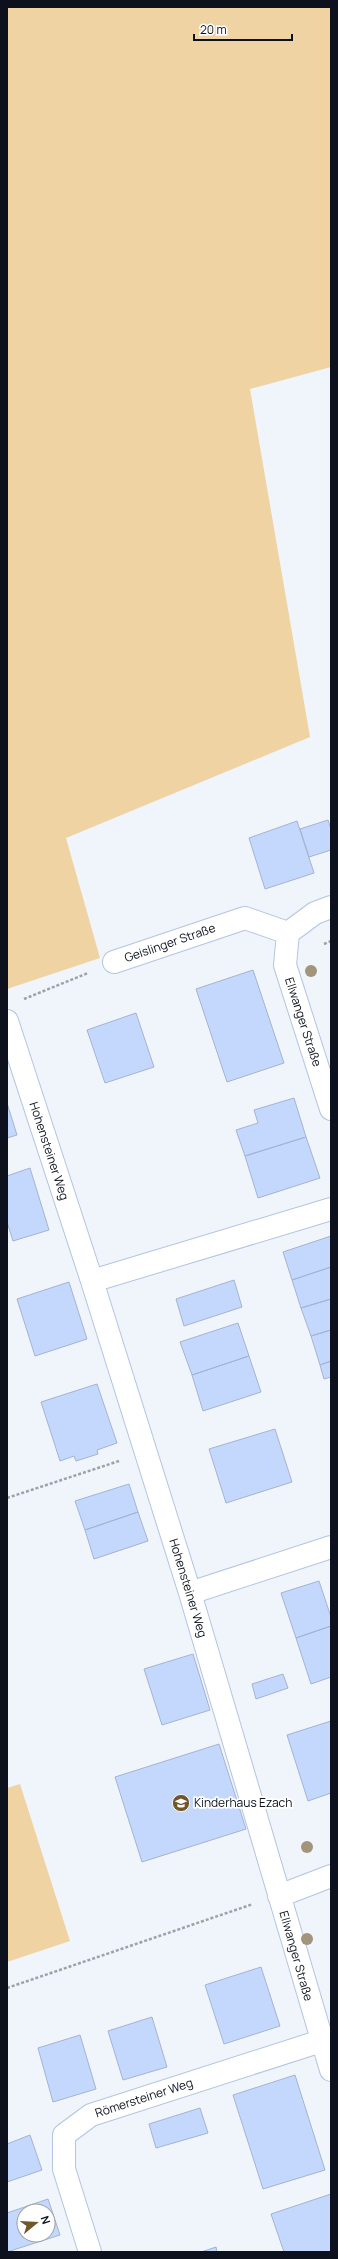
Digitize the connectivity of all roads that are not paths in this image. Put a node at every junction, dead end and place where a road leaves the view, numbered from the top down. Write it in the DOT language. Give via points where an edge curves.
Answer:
graph roads {
  1 [pos="331,907"];
  2 [pos="288,933"];
  3 [pos="114,962"];
  4 [pos="7,1021"];
  5 [pos="331,1109"];
  6 [pos="331,1209"];
  7 [pos="92,1281"];
  8 [pos="331,1547"];
  9 [pos="190,1593"];
  10 [pos="331,1876"];
  11 [pos="278,1896"];
  12 [pos="321,2041"];
  13 [pos="331,2070"];
  14 [pos="90,2252"];
  1 -- 2 [label="street" via="315,912"];
  2 -- 3 [label="street, Geislinger Straße" via="245,918"];
  2 -- 5 [label="street, Ellwanger Straße" via="285,965"];
  4 -- 7 [label="street, Hohensteiner Weg"];
  6 -- 7 [label="street"];
  7 -- 9 [label="street, Hohensteiner Weg"];
  8 -- 9 [label="street"];
  9 -- 11 [label="street, Hohensteiner Weg"];
  10 -- 11 [label="street, Ellwanger Straße"];
  11 -- 12 [label="street, Ellwanger Straße"];
  12 -- 13 [label="street, Ellwanger Straße"];
  12 -- 14 [label="street, Römersteiner Weg" via="91,2115 64,2135 64,2169"];
}
